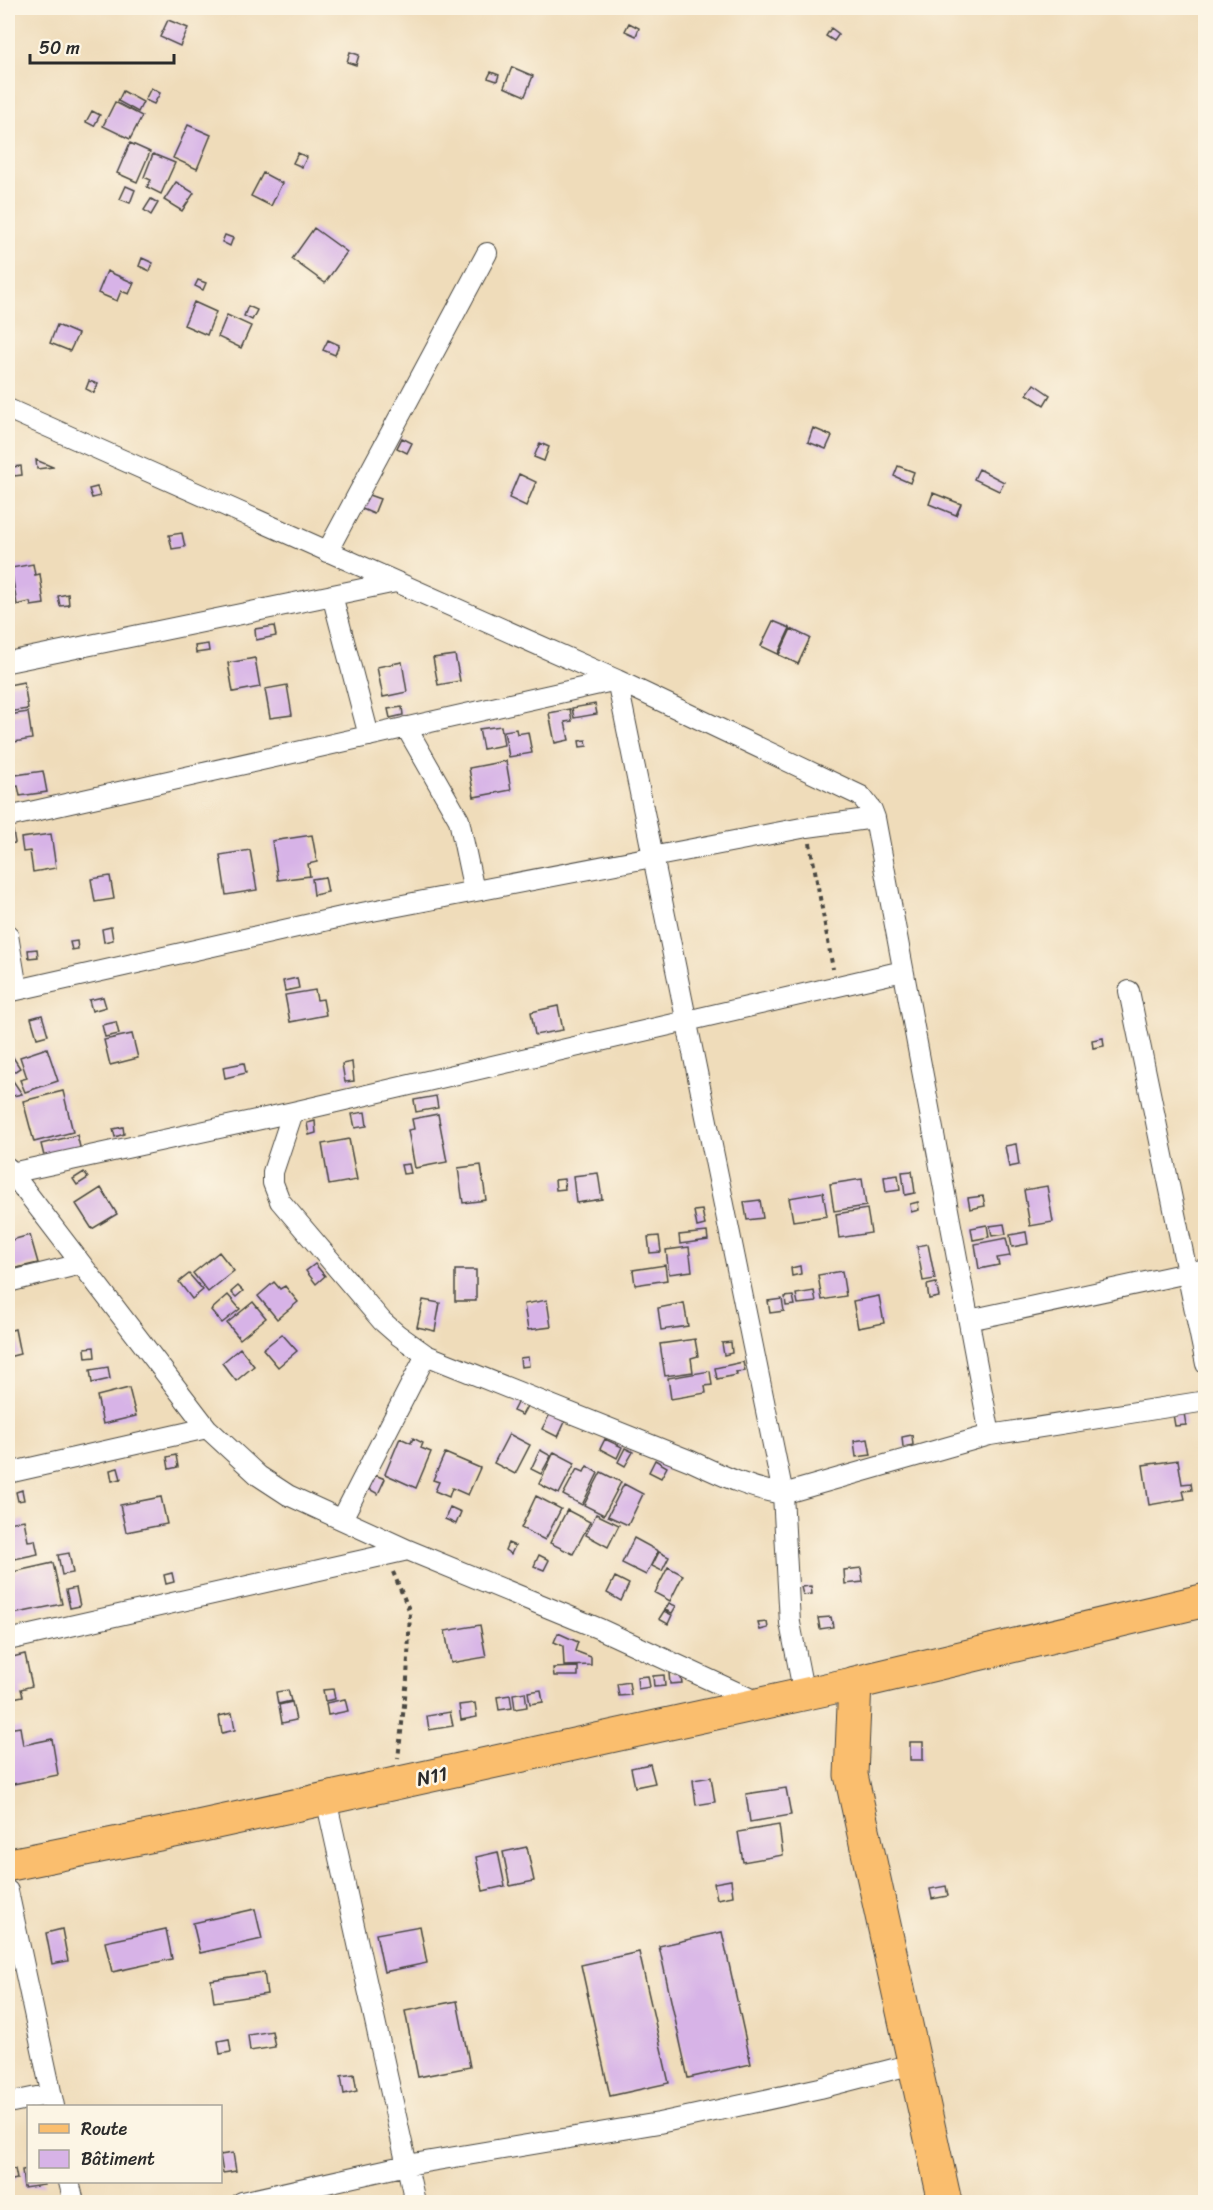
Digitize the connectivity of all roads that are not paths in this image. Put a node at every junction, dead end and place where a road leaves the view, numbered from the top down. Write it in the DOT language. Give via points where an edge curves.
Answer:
graph roads {
  1 [pos="488,253"];
  2 [pos="8,410"];
  3 [pos="327,552"];
  4 [pos="396,582"];
  5 [pos="332,595"];
  6 [pos="8,662"];
  7 [pos="617,680"];
  8 [pos="406,728"];
  9 [pos="369,736"];
  10 [pos="8,817"];
  11 [pos="875,818"];
  12 [pos="654,856"];
  13 [pos="474,891"];
  14 [pos="8,935"];
  15 [pos="903,971"];
  16 [pos="12,990"];
  17 [pos="1129,991"];
  18 [pos="687,1020"];
  19 [pos="292,1112"];
  20 [pos="9,1171"];
  21 [pos="81,1264"];
  22 [pos="1197,1271"];
  23 [pos="8,1282"];
  24 [pos="969,1320"];
  25 [pos="426,1355"];
  26 [pos="1206,1364"];
  27 [pos="1206,1401"];
  28 [pos="207,1428"];
  29 [pos="990,1435"];
  30 [pos="8,1473"];
  31 [pos="783,1494"];
  32 [pos="342,1519"];
  33 [pos="408,1550"];
  34 [pos="1206,1600"];
  35 [pos="8,1640"];
  36 [pos="855,1683"];
  37 [pos="804,1695"];
  38 [pos="762,1704"];
  39 [pos="326,1799"];
  40 [pos="8,1865"];
  41 [pos="8,1891"];
  42 [pos="913,2064"];
  43 [pos="52,2100"];
  44 [pos="8,2103"];
  45 [pos="407,2165"];
  46 [pos="69,2183"];
  47 [pos="74,2202"];
  48 [pos="242,2202"];
  49 [pos="415,2202"];
  50 [pos="945,2202"];
  1 -- 3 [label="street"];
  2 -- 3 [label="street"];
  3 -- 4 [label="street"];
  4 -- 5 [label="street"];
  4 -- 7 [label="street"];
  5 -- 6 [label="street"];
  5 -- 9 [label="street"];
  7 -- 8 [label="street"];
  7 -- 11 [label="street" via="861,796"];
  7 -- 12 [label="street"];
  8 -- 9 [label="street"];
  8 -- 13 [label="street" via="459,820"];
  9 -- 10 [label="street"];
  11 -- 12 [label="street"];
  11 -- 15 [label="street"];
  12 -- 13 [label="street"];
  12 -- 18 [label="street"];
  13 -- 16 [label="street"];
  14 -- 16 [label="street"];
  15 -- 18 [label="street"];
  15 -- 24 [label="street"];
  17 -- 22 [label="street"];
  18 -- 19 [label="street"];
  18 -- 31 [label="street"];
  19 -- 20 [label="street"];
  19 -- 25 [label="street" via="273,1172 280,1201 382,1321"];
  20 -- 21 [label="street"];
  21 -- 23 [label="street"];
  21 -- 28 [label="street"];
  22 -- 24 [label="street"];
  22 -- 26 [label="street"];
  24 -- 29 [label="street"];
  25 -- 31 [label="street" via="726,1478"];
  25 -- 32 [label="street"];
  27 -- 29 [label="street"];
  28 -- 30 [label="street"];
  28 -- 32 [label="street" via="259,1476 288,1495"];
  29 -- 31 [label="street"];
  31 -- 37 [label="street" via="790,1623"];
  32 -- 33 [label="street"];
  33 -- 35 [label="street"];
  33 -- 38 [label="street" via="600,1629"];
  34 -- 36 [label="highway"];
  36 -- 37 [label="main road, N11"];
  36 -- 42 [label="highway" via="850,1775"];
  37 -- 38 [label="main road, N11"];
  38 -- 39 [label="main road, N11"];
  39 -- 40 [label="main road, N11"];
  39 -- 45 [label="street"];
  41 -- 43 [label="street"];
  42 -- 45 [label="street" via="659,2123"];
  42 -- 50 [label="highway"];
  43 -- 44 [label="street"];
  45 -- 48 [label="street"];
  45 -- 49 [label="street"];
  46 -- 47 [label="street"];
}
